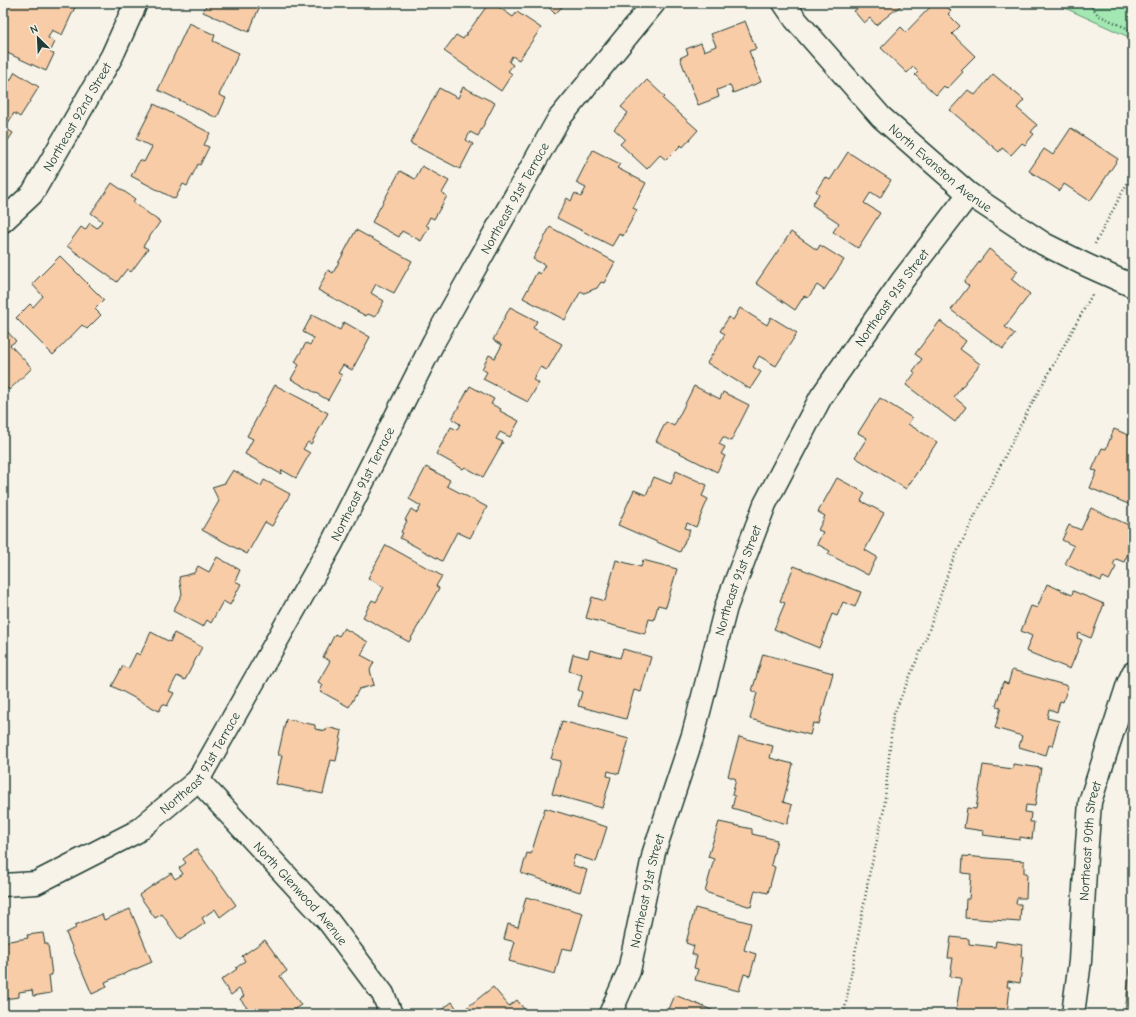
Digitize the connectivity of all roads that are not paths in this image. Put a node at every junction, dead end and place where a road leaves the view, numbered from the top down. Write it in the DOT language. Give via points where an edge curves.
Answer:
graph roads {
  1 [pos="136,3"];
  2 [pos="654,3"];
  3 [pos="784,3"];
  4 [pos="969,194"];
  5 [pos="3,221"];
  6 [pos="1133,286"];
  7 [pos="1133,673"];
  8 [pos="198,780"];
  9 [pos="3,885"];
  10 [pos="392,1014"];
  11 [pos="610,1014"];
  12 [pos="1073,1014"];
  1 -- 5 [label="street, Northeast 92nd Street" via="112,56 32,194"];
  2 -- 8 [label="street, Northeast 91st Terrace" via="558,120 434,341 332,543"];
  3 -- 4 [label="street, North Evanston Avenue" via="881,117"];
  4 -- 6 [label="street, North Evanston Avenue" via="1044,244"];
  4 -- 11 [label="street, Northeast 91st Street" via="902,281 821,397 765,504 726,607 693,735 654,852 629,971"];
  7 -- 12 [label="street, Northeast 90th Street" via="1090,802 1080,961"];
  8 -- 9 [label="street, Northeast 91st Terrace" via="136,832 36,883"];
  8 -- 10 [label="street, North Glenwood Avenue" via="329,922 383,994"];
}
